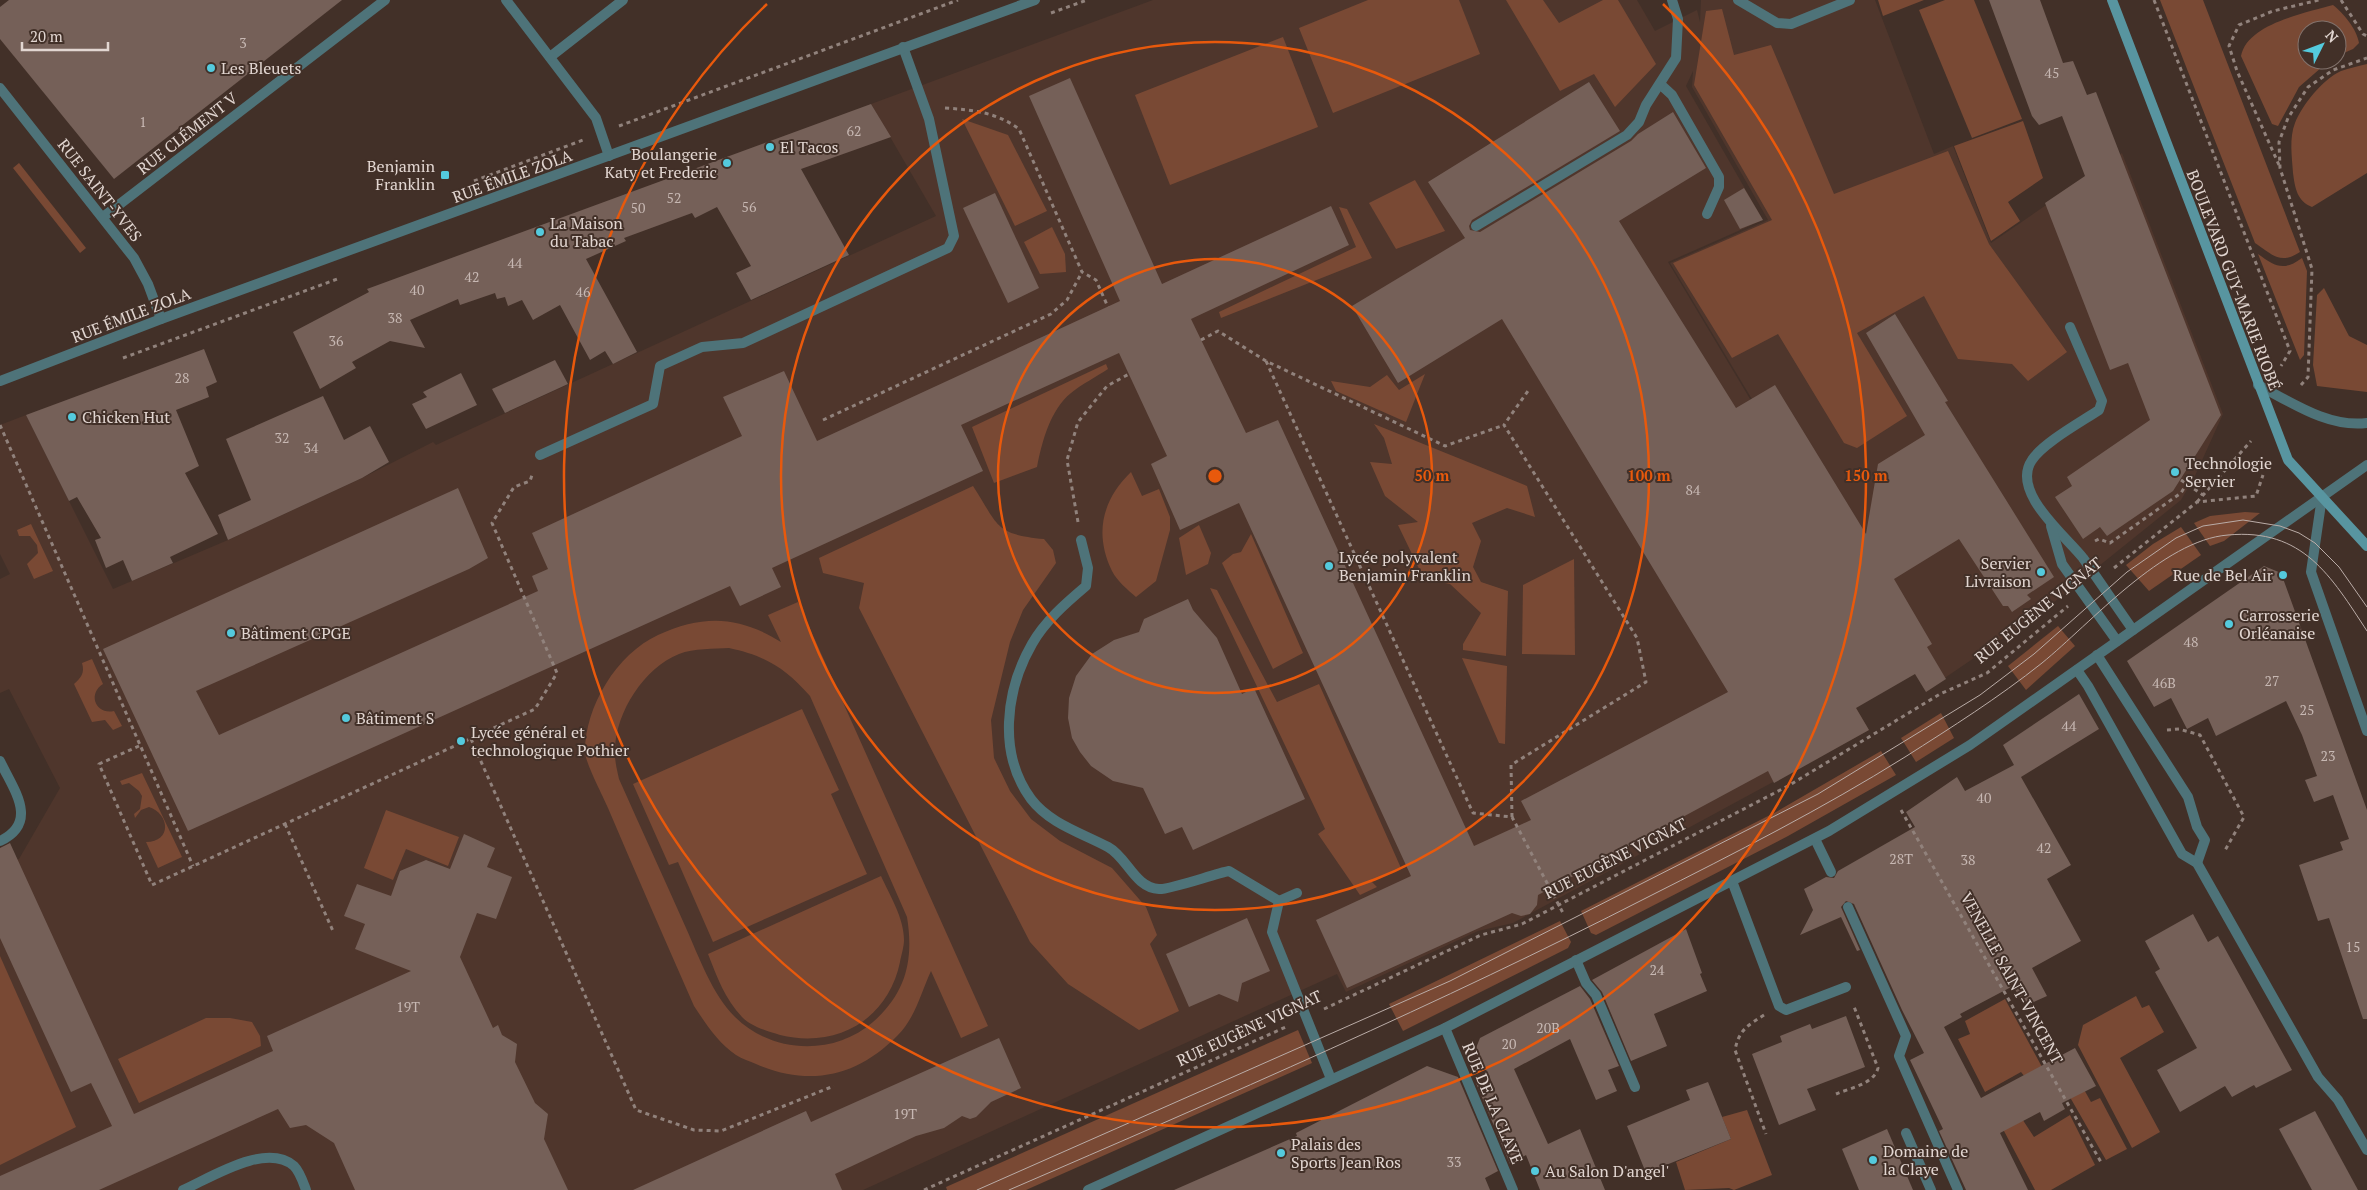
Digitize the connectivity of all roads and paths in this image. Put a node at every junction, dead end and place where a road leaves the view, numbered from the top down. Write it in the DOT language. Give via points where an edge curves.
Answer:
graph roads {
  1 [pos="386,0"];
  2 [pos="506,0"];
  3 [pos="623,0"];
  4 [pos="1035,0"];
  5 [pos="1672,0"];
  6 [pos="1738,0"];
  7 [pos="1850,0"];
  8 [pos="2112,0"];
  9 [pos="2154,0"];
  10 [pos="2319,0"];
  11 [pos="2341,0"];
  12 [pos="2367,36"];
  13 [pos="903,47"];
  14 [pos="550,57"];
  15 [pos="2367,58"];
  16 [pos="1660,84"];
  17 [pos="2,93"];
  18 [pos="937,106"];
  19 [pos="609,156"];
  20 [pos="2280,168"];
  21 [pos="1707,214"];
  22 [pos="103,217"];
  23 [pos="1476,226"];
  24 [pos="1082,272"];
  25 [pos="1108,307"];
  26 [pos="161,319"];
  27 [pos="2070,327"];
  28 [pos="1201,340"];
  29 [pos="1266,361"];
  30 [pos="2281,366"];
  31 [pos="1129,374"];
  32 [pos="0,381"];
  33 [pos="2258,385"];
  34 [pos="1530,388"];
  35 [pos="2296,390"];
  36 [pos="823,420"];
  37 [pos="2367,423"];
  38 [pos="0,425"];
  39 [pos="1504,425"];
  40 [pos="2251,441"];
  41 [pos="540,455"];
  42 [pos="2367,466"];
  43 [pos="2262,475"];
  44 [pos="2181,480"];
  45 [pos="2186,483"];
  46 [pos="2203,495"];
  47 [pos="2322,496"];
  48 [pos="2197,502"];
  49 [pos="2051,525"];
  50 [pos="1081,540"];
  51 [pos="2367,546"];
  52 [pos="2078,553"];
  53 [pos="2098,581"];
  54 [pos="2083,594"];
  55 [pos="2133,630"];
  56 [pos="2117,641"];
  57 [pos="2097,655"];
  58 [pos="2077,670"];
  59 [pos="2165,730"];
  60 [pos="2367,731"];
  61 [pos="471,739"];
  62 [pos="139,746"];
  63 [pos="0,761"];
  64 [pos="1898,805"];
  65 [pos="1512,817"];
  66 [pos="285,824"];
  67 [pos="1815,839"];
  68 [pos="0,841"];
  69 [pos="2197,863"];
  70 [pos="193,866"];
  71 [pos="1831,872"];
  72 [pos="2204,875"];
  73 [pos="1732,881"];
  74 [pos="1297,893"];
  75 [pos="1279,901"];
  76 [pos="1559,905"];
  77 [pos="1848,907"];
  78 [pos="1563,913"];
  79 [pos="333,931"];
  80 [pos="1576,960"];
  81 [pos="1846,987"];
  82 [pos="1779,1006"];
  83 [pos="1306,1018"];
  84 [pos="1445,1028"];
  85 [pos="1331,1079"];
  86 [pos="834,1086"];
  87 [pos="1635,1088"];
  88 [pos="1836,1094"];
  89 [pos="1906,1133"];
  90 [pos="1766,1134"];
  91 [pos="2367,1150"];
  92 [pos="2102,1164"];
  93 [pos="183,1190"];
  94 [pos="306,1190"];
  95 [pos="924,1190"];
  96 [pos="1088,1190"];
  97 [pos="1513,1190"];
  98 [pos="1931,1190"];
  99 [pos="1958,1190"];
  1 -- 22 [label="street, RUE CLÉMENT V"];
  2 -- 14 [label="street"];
  3 -- 14 [label="street"];
  4 -- 13 [label="street, RUE ÉMILE ZOLA"];
  5 -- 16 [label="street" via="1679,37 1676,58"];
  6 -- 7 [label="street" via="1777,23 1791,24"];
  8 -- 33 [label="main road, BOULEVARD GUY-MARIE RIOBÉ"];
  9 -- 30 [label="path, BOULEVARD GUY-MARIE RIOBÉ" via="2290,351"];
  10 -- 20 [label="path" via="2274,11 2239,25 2229,46"];
  11 -- 12 [label="path"];
  13 -- 19 [label="street, RUE ÉMILE ZOLA"];
  13 -- 41 [label="street" via="929,119 954,236 948,248 743,343 702,347 660,366 653,404"];
  14 -- 19 [label="street" via="596,118"];
  15 -- 20 [label="path" via="2333,70 2308,87 2288,118 2278,142"];
  16 -- 21 [label="street" via="1672,95 1719,176 1719,187"];
  16 -- 23 [label="street" via="1646,104 1639,122 1627,135"];
  17 -- 22 [label="street, RUE SAINT-YVES"];
  18 -- 24 [label="path" via="1004,118 1019,129"];
  19 -- 26 [label="street, RUE ÉMILE ZOLA"];
  20 -- 35 [label="path" via="2312,269 2308,377"];
  22 -- 26 [label="street, RUE SAINT-YVES" via="134,258"];
  24 -- 25 [label="path" via="1096,280"];
  24 -- 36 [label="path" via="1067,300 1051,314"];
  26 -- 32 [label="street, RUE ÉMILE ZOLA"];
  27 -- 49 [label="street" via="2102,401 2099,410 2041,450 2031,461 2028,471 2031,493"];
  28 -- 29 [label="path" via="1218,331"];
  29 -- 39 [label="path" via="1445,446"];
  29 -- 65 [label="path" via="1473,813"];
  31 -- 50 [label="path" via="1107,386 1078,422 1067,460"];
  33 -- 37 [label="street" via="2336,422"];
  33 -- 47 [label="main road, BOULEVARD GUY-MARIE RIOBÉ" via="2288,460"];
  34 -- 39 [label="path"];
  38 -- 62 [label="path"];
  39 -- 65 [label="path" via="1637,638 1646,682 1511,765"];
  40 -- 46 [label="path, RUE EUGÈNE VIGNAT"];
  41 -- 61 [label="path" via="530,481 514,488 492,523 557,673 535,709"];
  42 -- 47 [label="street"];
  43 -- 48 [label="path" via="2256,496"];
  44 -- 45 [label="path"];
  45 -- 46 [label="path"];
  45 -- 52 [label="path" via="2181,493 2110,543 2099,539"];
  46 -- 48 [label="path, RUE EUGÈNE VIGNAT"];
  47 -- 51 [label="main road, BOULEVARD GUY-MARIE RIOBÉ"];
  47 -- 55 [label="street"];
  47 -- 60 [label="street" via="2311,572"];
  48 -- 53 [label="path, RUE EUGÈNE VIGNAT"];
  49 -- 52 [label="street"];
  49 -- 54 [label="street" via="2062,564"];
  50 -- 75 [label="street" via="1088,568 1086,586 1059,609 1032,644 1017,680 1009,712 1009,748 1019,777 1032,799 1051,817 1110,848 1146,886 1160,890 1229,871"];
  52 -- 53 [label="street"];
  53 -- 55 [label="street"];
  54 -- 56 [label="street"];
  54 -- 76 [label="path, RUE EUGÈNE VIGNAT" via="1987,673 1940,694 1788,786"];
  55 -- 56 [label="street"];
  56 -- 57 [label="street"];
  57 -- 58 [label="street"];
  57 -- 69 [label="street" via="2188,798 2197,827 2205,840"];
  58 -- 67 [label="street" via="1970,745"];
  58 -- 69 [label="street" via="2182,854"];
  59 -- 72 [label="path" via="2179,729 2200,735 2244,817 2212,871"];
  61 -- 66 [label="path"];
  61 -- 86 [label="path" via="636,1110 694,1130 721,1132"];
  62 -- 70 [label="path"];
  62 -- 70 [label="path" via="100,764 152,885"];
  63 -- 68 [label="street" via="22,809 21,821 9,837"];
  64 -- 92 [label="path, VENELLE SAINT-VINCENT"];
  65 -- 76 [label="path"];
  66 -- 70 [label="path"];
  66 -- 79 [label="path"];
  67 -- 71 [label="street"];
  67 -- 73 [label="street"];
  69 -- 72 [label="street"];
  72 -- 91 [label="street" via="2318,1077 2338,1100"];
  73 -- 80 [label="street"];
  73 -- 82 [label="street"];
  74 -- 75 [label="street"];
  75 -- 83 [label="street" via="1272,932"];
  76 -- 78 [label="path"];
  76 -- 83 [label="path, RUE EUGÈNE VIGNAT" via="1522,924 1481,935"];
  77 -- 99 [label="street" via="1906,1036 1900,1056"];
  80 -- 84 [label="street"];
  80 -- 87 [label="street" via="1586,983 1596,995"];
  81 -- 82 [label="street" via="1786,1010"];
  81 -- 88 [label="path" via="1878,1068 1877,1075 1871,1080"];
  82 -- 90 [label="path" via="1746,1026 1738,1037 1735,1050"];
  83 -- 85 [label="street"];
  83 -- 95 [label="path, RUE EUGÈNE VIGNAT"];
  84 -- 85 [label="street"];
  84 -- 97 [label="street, RUE DE LA CLAYE"];
  85 -- 96 [label="street"];
  89 -- 98 [label="street"];
  93 -- 94 [label="street" via="254,1158 272,1157 296,1168"];
}
